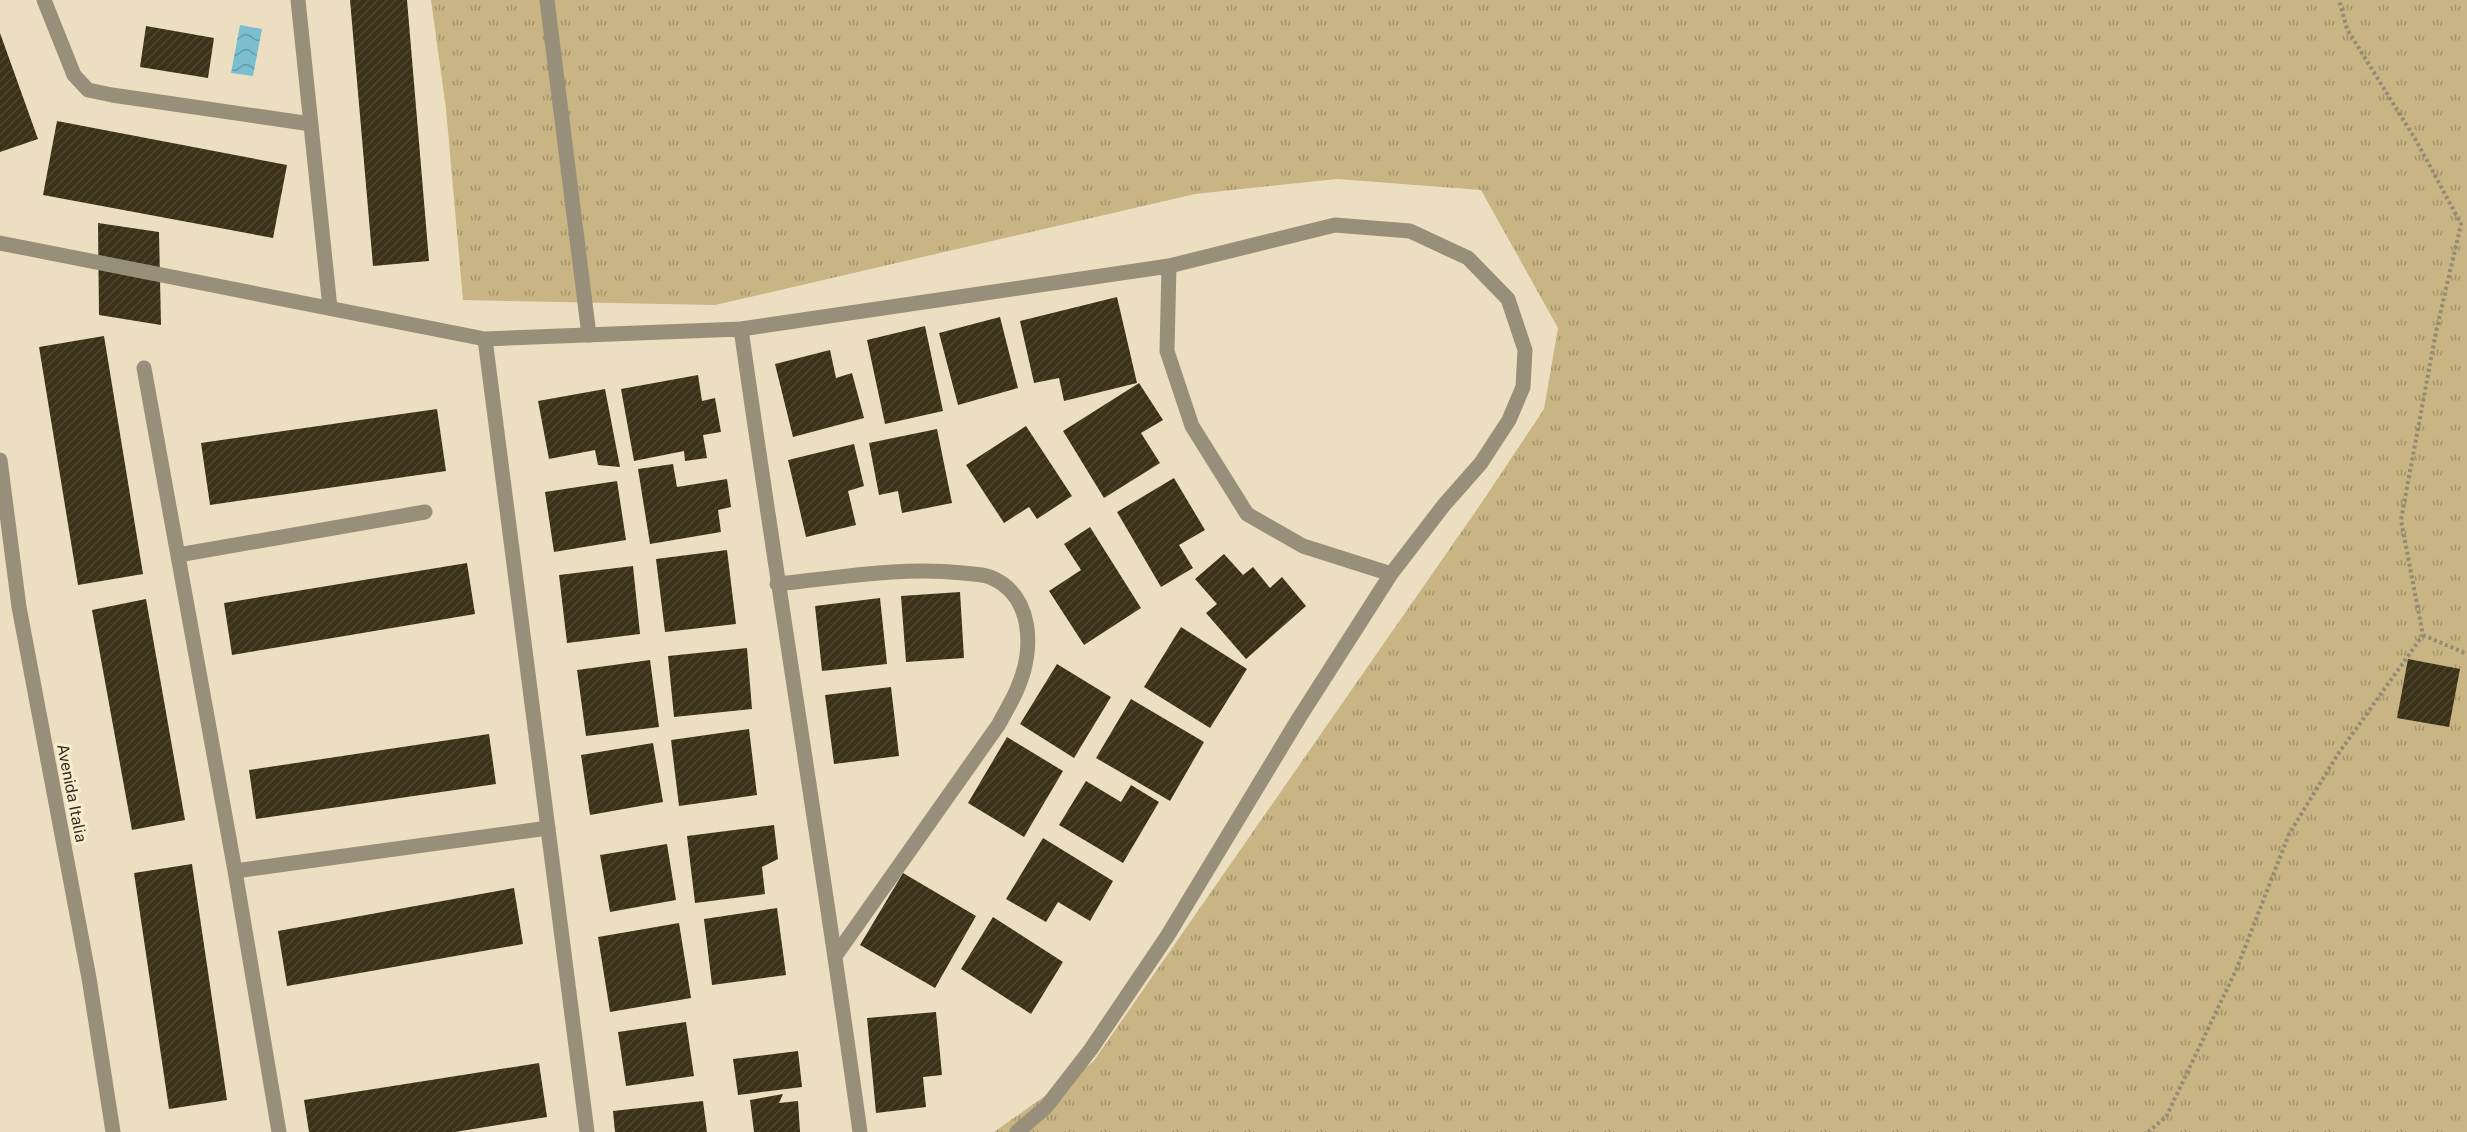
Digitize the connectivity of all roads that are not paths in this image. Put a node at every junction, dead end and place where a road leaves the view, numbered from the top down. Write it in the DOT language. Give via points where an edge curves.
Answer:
graph roads {
  1 [pos="44,0"];
  2 [pos="298,0"];
  3 [pos="547,0"];
  4 [pos="311,124"];
  5 [pos="0,243"];
  6 [pos="1168,266"];
  7 [pos="330,308"];
  8 [pos="741,329"];
  9 [pos="589,335"];
  10 [pos="485,339"];
  11 [pos="144,368"];
  12 [pos="0,460"];
  13 [pos="425,512"];
  14 [pos="178,555"];
  15 [pos="1391,574"];
  16 [pos="777,584"];
  17 [pos="548,828"];
  18 [pos="235,871"];
  19 [pos="836,955"];
  20 [pos="113,1132"];
  21 [pos="279,1132"];
  22 [pos="587,1132"];
  23 [pos="860,1132"];
  24 [pos="1017,1132"];
  1 -- 4 [label="street" via="74,75 88,90"];
  2 -- 4 [label="street"];
  3 -- 9 [label="street"];
  4 -- 7 [label="street"];
  5 -- 7 [label="street"];
  6 -- 8 [label="street"];
  6 -- 15 [label="street" via="1167,351 1192,426 1247,514 1303,546"];
  6 -- 15 [label="street" via="1335,225 1410,231 1468,258 1508,299 1525,350 1523,387 1509,420 1481,463"];
  7 -- 10 [label="street"];
  8 -- 9 [label="street"];
  8 -- 16 [label="street"];
  9 -- 10 [label="street"];
  10 -- 17 [label="street"];
  11 -- 14 [label="street"];
  12 -- 20 [label="street, Avenida Italia" via="19,607 89,978"];
  13 -- 14 [label="street"];
  14 -- 18 [label="street"];
  15 -- 24 [label="street" via="1168,935 1091,1049 1046,1107"];
  16 -- 19 [label="street"];
  16 -- 19 [label="street" via="933,570 989,576 1012,591 1024,612 1028,634 1027,658 1018,686 999,724"];
  17 -- 18 [label="street"];
  17 -- 22 [label="street"];
  18 -- 21 [label="street"];
  19 -- 23 [label="street"];
}
